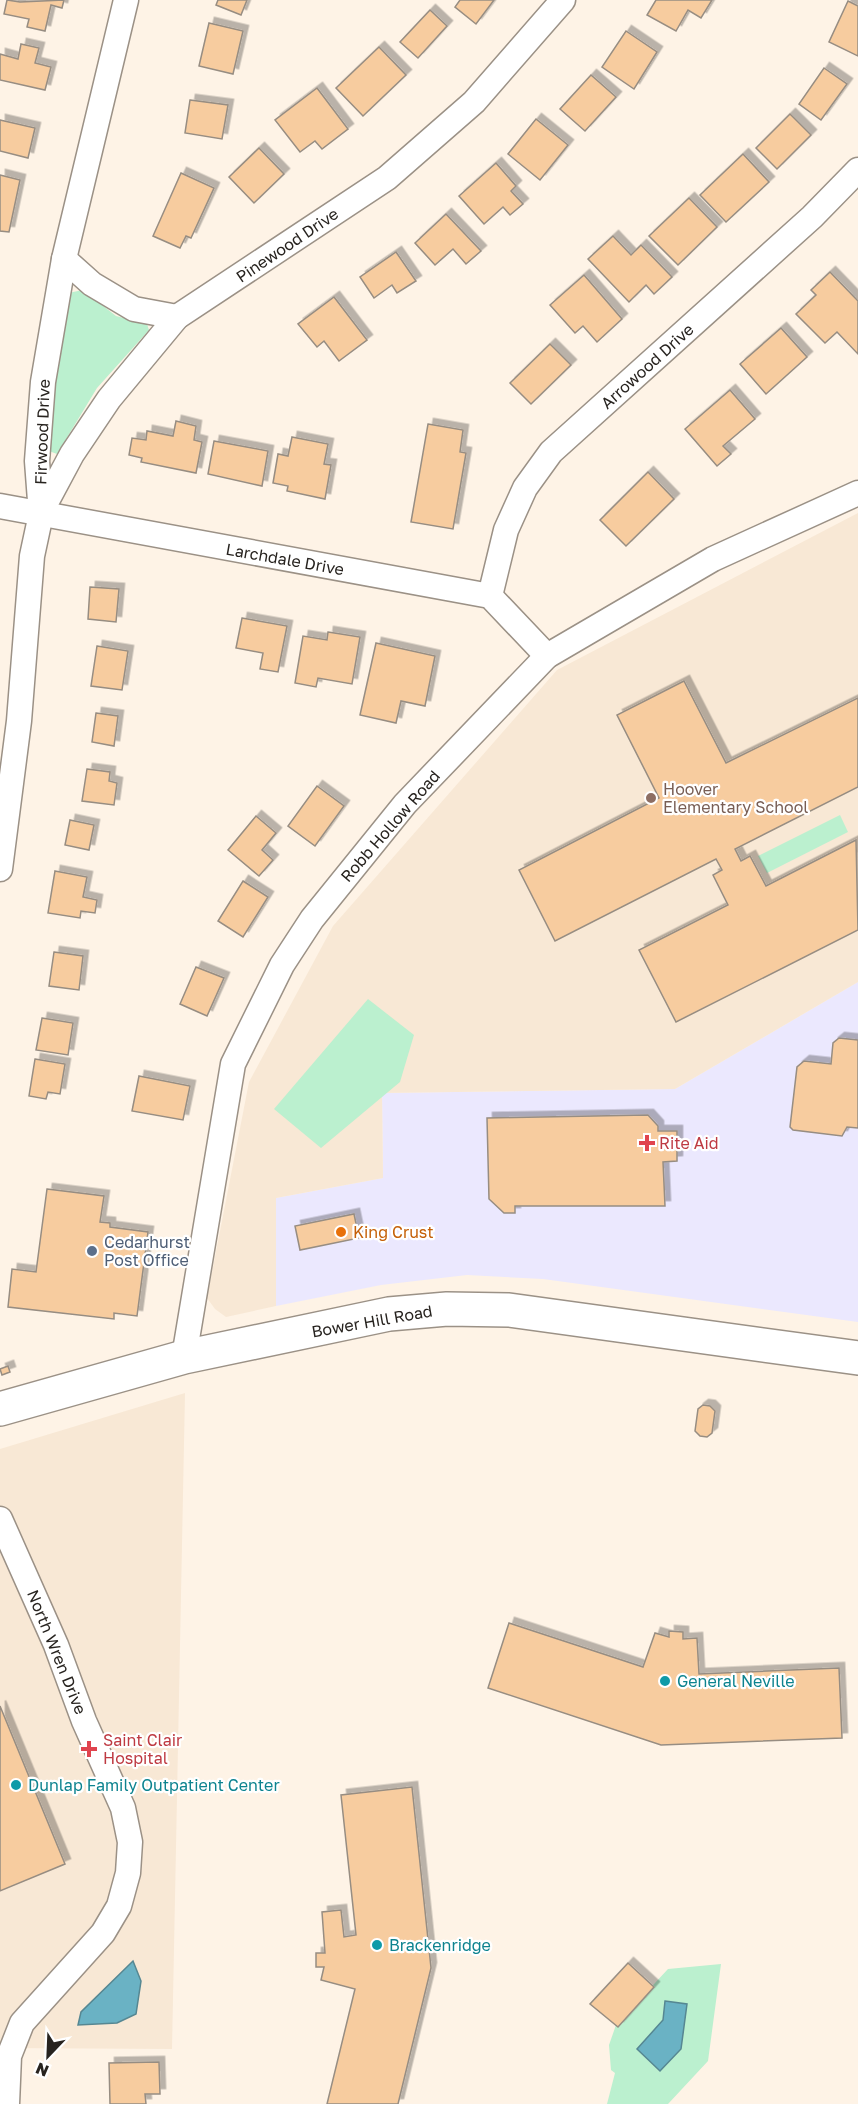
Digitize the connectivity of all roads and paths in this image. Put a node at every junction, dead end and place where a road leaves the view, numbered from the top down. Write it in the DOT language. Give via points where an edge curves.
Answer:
graph roads {
  1 [pos="126,0"];
  2 [pos="563,0"];
  3 [pos="858,170"];
  4 [pos="64,259"];
  5 [pos="177,317"];
  6 [pos="858,493"];
  7 [pos="0,506"];
  8 [pos="41,514"];
  9 [pos="490,596"];
  10 [pos="547,656"];
  11 [pos="9,720"];
  12 [pos="0,869"];
  13 [pos="184,1357"];
  14 [pos="858,1358"];
  15 [pos="0,1409"];
  16 [pos="0,1519"];
  17 [pos="7,2104"];
  1 -- 4 [label="street, Firwood Drive"];
  2 -- 5 [label="street, Pinewood Drive" via="474,102 387,178"];
  3 -- 9 [label="street, Arrowood Drive" via="812,217 551,453 525,489 506,530"];
  4 -- 5 [label="street" via="92,284 134,309"];
  4 -- 8 [label="street, Firwood Drive" via="43,382 37,461"];
  5 -- 8 [label="street, Pinewood Drive" via="109,399 72,454"];
  6 -- 10 [label="street, Robb Hollow Road" via="713,559"];
  7 -- 8 [label="street, Larchdale Drive"];
  8 -- 9 [label="street, Larchdale Drive"];
  8 -- 11 [label="street, Firwood Drive"];
  9 -- 10 [label="street"];
  10 -- 13 [label="street, Robb Hollow Road" via="405,804 312,920 282,965 233,1064"];
  11 -- 12 [label="street, Firwood Drive"];
  13 -- 14 [label="main road, Bower Hill Road" via="389,1314 447,1309 509,1311"];
  13 -- 15 [label="main road, Bower Hill Road"];
  16 -- 17 [label="street, North Wren Drive" via="57,1645 84,1721 123,1808 130,1842 128,1873 119,1906 103,1933 22,2023 9,2056"];
}
